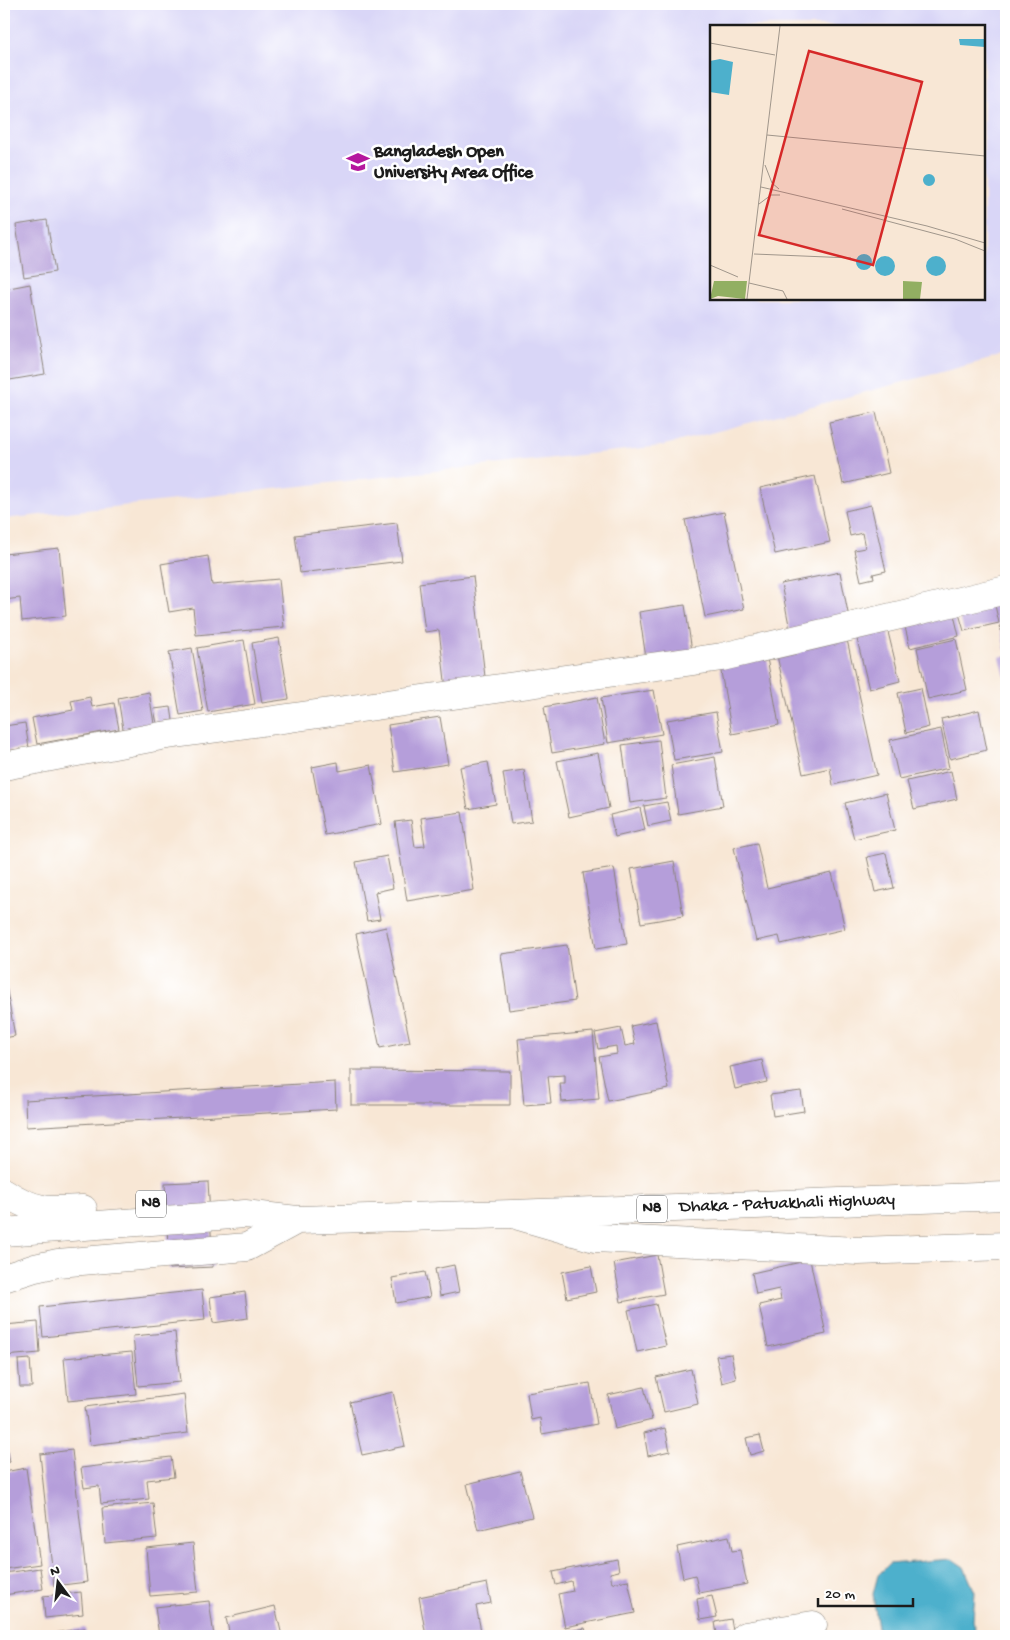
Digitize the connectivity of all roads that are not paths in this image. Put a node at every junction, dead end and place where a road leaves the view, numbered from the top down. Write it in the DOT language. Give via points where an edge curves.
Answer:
graph roads {
  1 [pos="1006,590"];
  2 [pos="4,766"];
  3 [pos="4,1192"];
  4 [pos="1006,1196"];
  5 [pos="512,1214"];
  6 [pos="297,1220"];
  7 [pos="4,1232"];
  8 [pos="1006,1246"];
  9 [pos="4,1251"];
  10 [pos="4,1278"];
  11 [pos="814,1624"];
  12 [pos="745,1636"];
  1 -- 2 [label="main road" via="722,657 161,736"];
  3 -- 6 [label="main road, N8" via="30,1207 52,1211 244,1197"];
  4 -- 5 [label="main road, Dhaka - Patuakhali Highway / N8"];
  5 -- 6 [label="main road, Dhaka - Patuakhali Highway / N8"];
  5 -- 8 [label="main road" via="595,1238 858,1251"];
  6 -- 7 [label="main road, N8" via="245,1214"];
  6 -- 9 [label="main road, N8" via="247,1232"];
  6 -- 10 [label="main road" via="247,1247 58,1263"];
  11 -- 12 [label="main road"];
}
